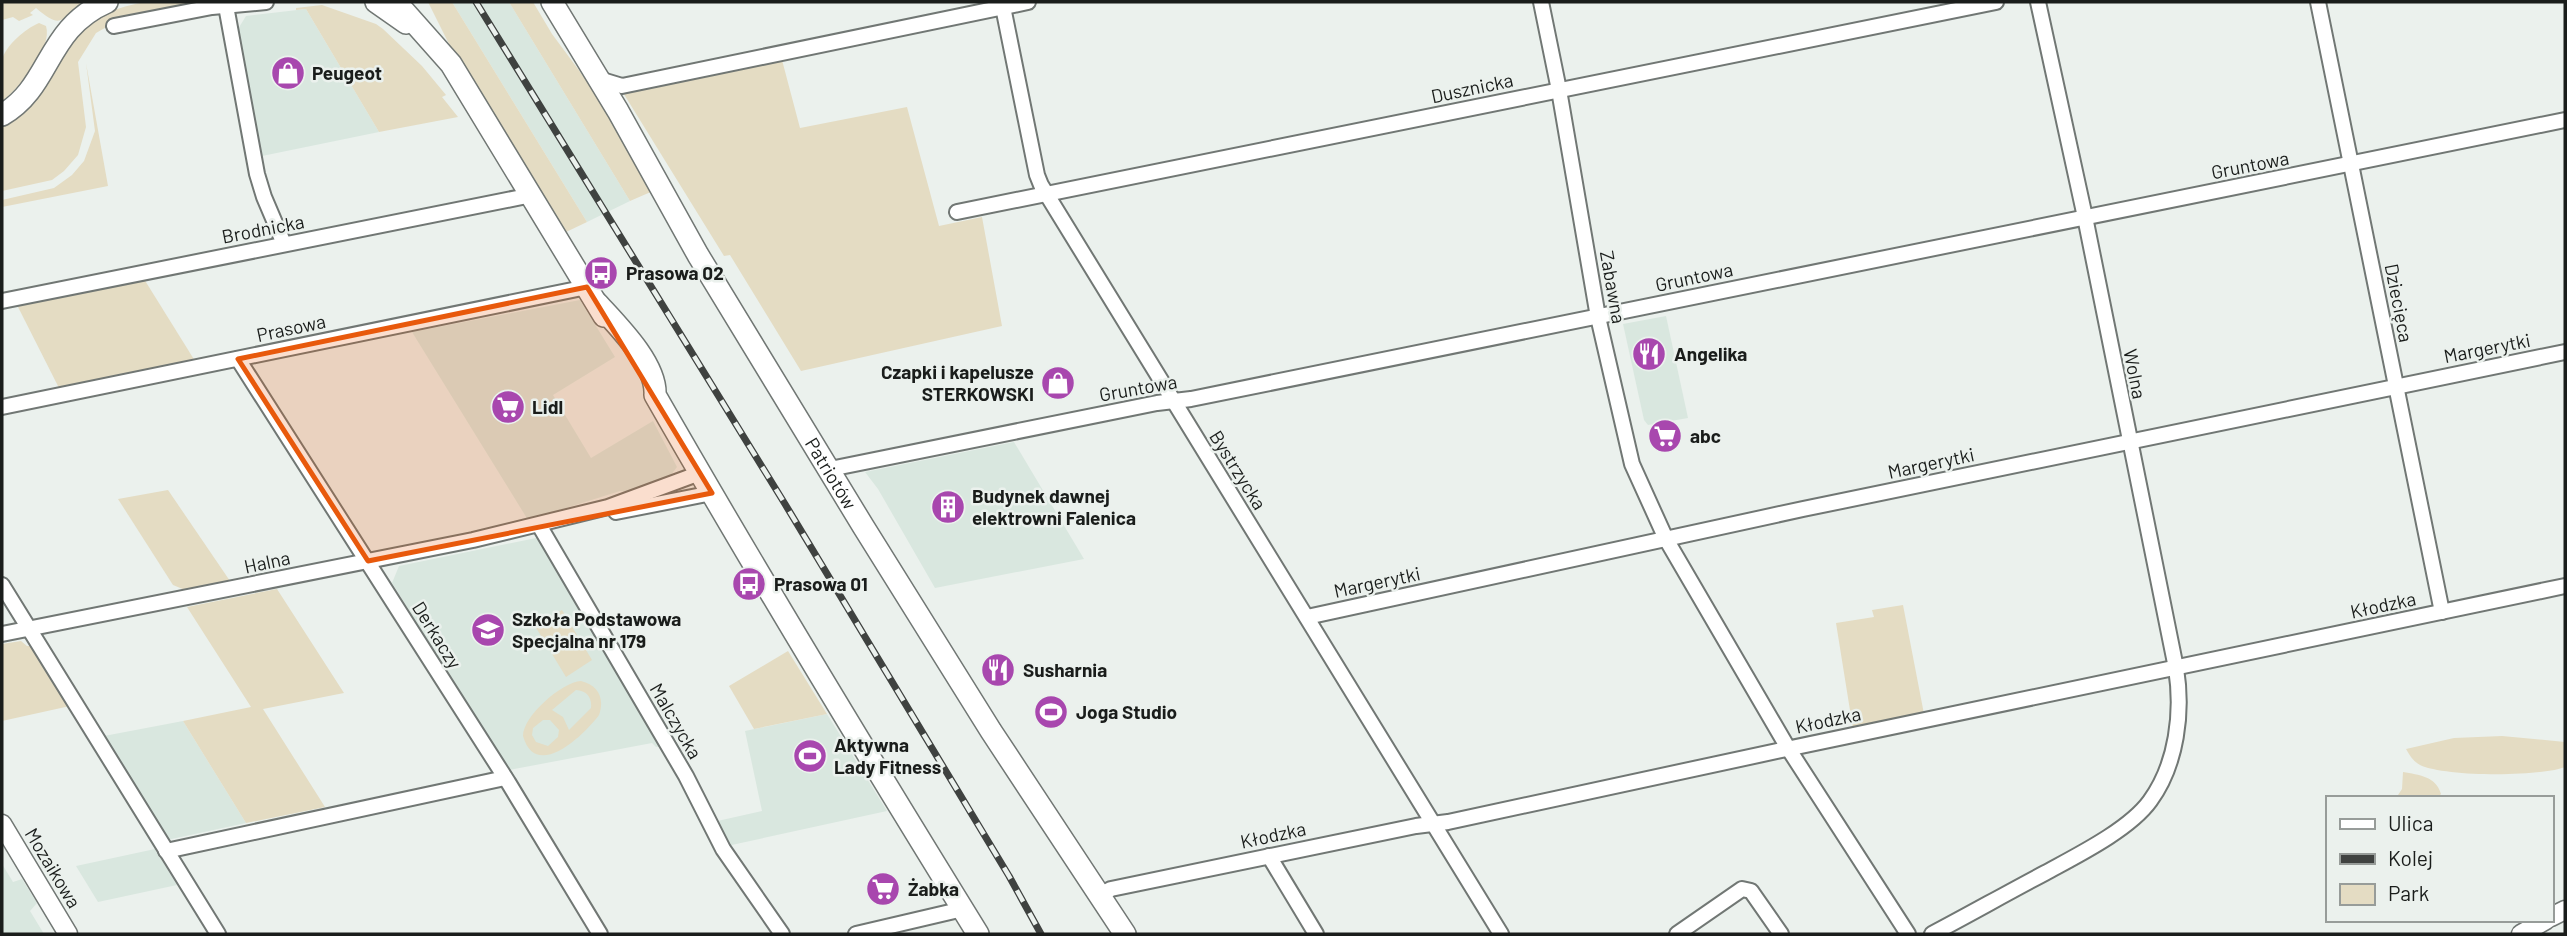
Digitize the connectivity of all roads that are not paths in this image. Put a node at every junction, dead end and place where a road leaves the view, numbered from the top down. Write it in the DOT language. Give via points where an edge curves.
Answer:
graph roads {
  1 [pos="107,2"];
  2 [pos="266,2"];
  3 [pos="376,2"];
  4 [pos="396,2"];
  5 [pos="411,2"];
  6 [pos="552,2"];
  7 [pos="1028,2"];
  8 [pos="1541,2"];
  9 [pos="1996,2"];
  10 [pos="2038,2"];
  11 [pos="2318,2"];
  12 [pos="1002,4"];
  13 [pos="226,6"];
  14 [pos="114,26"];
  15 [pos="436,46"];
  16 [pos="599,79"];
  17 [pos="622,86"];
  18 [pos="1559,90"];
  19 [pos="618,111"];
  20 [pos="2,115"];
  21 [pos="2565,120"];
  22 [pos="2352,164"];
  23 [pos="533,195"];
  24 [pos="1047,195"];
  25 [pos="957,212"];
  26 [pos="2085,217"];
  27 [pos="285,244"];
  28 [pos="592,295"];
  29 [pos="2,301"];
  30 [pos="1598,317"];
  31 [pos="2565,352"];
  32 [pos="238,359"];
  33 [pos="2396,387"];
  34 [pos="1173,401"];
  35 [pos="2,407"];
  36 [pos="2129,441"];
  37 [pos="830,470"];
  38 [pos="700,473"];
  39 [pos="712,493"];
  40 [pos="539,525"];
  41 [pos="1666,539"];
  42 [pos="368,561"];
  43 [pos="2,584"];
  44 [pos="2565,586"];
  45 [pos="2442,612"];
  46 [pos="1307,617"];
  47 [pos="29,630"];
  48 [pos="2,634"];
  49 [pos="2176,668"];
  50 [pos="1788,748"];
  51 [pos="505,778"];
  52 [pos="2,824"];
  53 [pos="1433,824"];
  54 [pos="166,851"];
  55 [pos="1269,856"];
  56 [pos="1100,895"];
  57 [pos="962,909"];
  58 [pos="2546,924"];
  59 [pos="68,934"];
  60 [pos="218,934"];
  61 [pos="600,934"];
  62 [pos="782,934"];
  63 [pos="856,934"];
  64 [pos="978,934"];
  65 [pos="1125,934"];
  66 [pos="1316,934"];
  67 [pos="1501,934"];
  68 [pos="1677,934"];
  69 [pos="1781,934"];
  70 [pos="1909,934"];
  71 [pos="1932,934"];
  72 [pos="2521,934"];
  1 -- 20 [label="main road" via="68,29 27,96"];
  2 -- 13 [label="street"];
  3 -- 15 [label="main road"];
  4 -- 15 [label="main road"];
  5 -- 15 [label="main road"];
  6 -- 16 [label="main road, Patriotów"];
  7 -- 12 [label="street"];
  8 -- 18 [label="street, Zabawna"];
  9 -- 18 [label="street, Dusznicka"];
  10 -- 26 [label="street, Wolna"];
  11 -- 22 [label="street, Dziecięca"];
  12 -- 17 [label="street"];
  12 -- 24 [label="street, Bystrzycka" via="1037,175"];
  13 -- 14 [label="street"];
  13 -- 27 [label="street" via="257,174"];
  15 -- 23 [label="main road"];
  16 -- 17 [label="street"];
  16 -- 19 [label="main road, Patriotów"];
  17 -- 19 [label="street"];
  18 -- 24 [label="street, Dusznicka"];
  18 -- 30 [label="street, Zabawna"];
  19 -- 37 [label="main road, Patriotów" via="698,255"];
  21 -- 22 [label="street, Gruntowa"];
  22 -- 26 [label="street, Gruntowa"];
  22 -- 33 [label="street, Dziecięca"];
  23 -- 27 [label="street, Brodnicka"];
  23 -- 28 [label="main road"];
  24 -- 25 [label="street, Dusznicka"];
  24 -- 34 [label="street, Bystrzycka"];
  26 -- 30 [label="street, Gruntowa"];
  26 -- 36 [label="street, Wolna"];
  27 -- 29 [label="street, Brodnicka"];
  28 -- 32 [label="street, Prasowa"];
  28 -- 38 [label="main road" via="631,341 655,382 655,395"];
  30 -- 34 [label="street, Gruntowa"];
  30 -- 41 [label="street, Zabawna" via="1628,452"];
  31 -- 33 [label="street, Margerytki"];
  32 -- 35 [label="street, Prasowa"];
  32 -- 42 [label="street, Derkaczy"];
  33 -- 36 [label="street, Margerytki"];
  33 -- 45 [label="street, Dziecięca"];
  34 -- 37 [label="street, Gruntowa"];
  34 -- 46 [label="street, Bystrzycka"];
  36 -- 41 [label="street, Margerytki"];
  36 -- 49 [label="street, Wolna"];
  37 -- 56 [label="main road, Patriotów" via="991,731"];
  38 -- 39 [label="main road"];
  38 -- 40 [label="street, Halna" via="643,496"];
  39 -- 40 [label="street, Halna"];
  39 -- 57 [label="main road"];
  40 -- 42 [label="street, Halna"];
  40 -- 62 [label="street, Malczycka" via="723,849"];
  41 -- 46 [label="street, Margerytki"];
  41 -- 50 [label="street, Zabawna"];
  42 -- 47 [label="street, Halna"];
  42 -- 51 [label="street, Derkaczy"];
  43 -- 47 [label="street"];
  44 -- 45 [label="street, Kłodzka"];
  45 -- 49 [label="street, Kłodzka"];
  46 -- 53 [label="street, Bystrzycka"];
  47 -- 48 [label="street, Halna"];
  47 -- 54 [label="street"];
  49 -- 50 [label="street, Kłodzka"];
  49 -- 71 [label="street, Wolna" via="2178,724 2170,755 2142,810 2113,832"];
  50 -- 53 [label="street, Kłodzka"];
  50 -- 70 [label="street, Zabawna"];
  51 -- 54 [label="street"];
  51 -- 61 [label="street, Derkaczy"];
  52 -- 59 [label="street, Mozaikowa"];
  53 -- 55 [label="street, Kłodzka"];
  53 -- 67 [label="street, Bystrzycka"];
  54 -- 60 [label="street"];
  55 -- 56 [label="street, Kłodzka" via="1111,888"];
  55 -- 66 [label="street"];
  56 -- 65 [label="main road, Patriotów"];
  57 -- 63 [label="street"];
  57 -- 64 [label="main road"];
  58 -- 72 [label="street"];
  68 -- 69 [label="street" via="1742,888 1751,891"];
}
